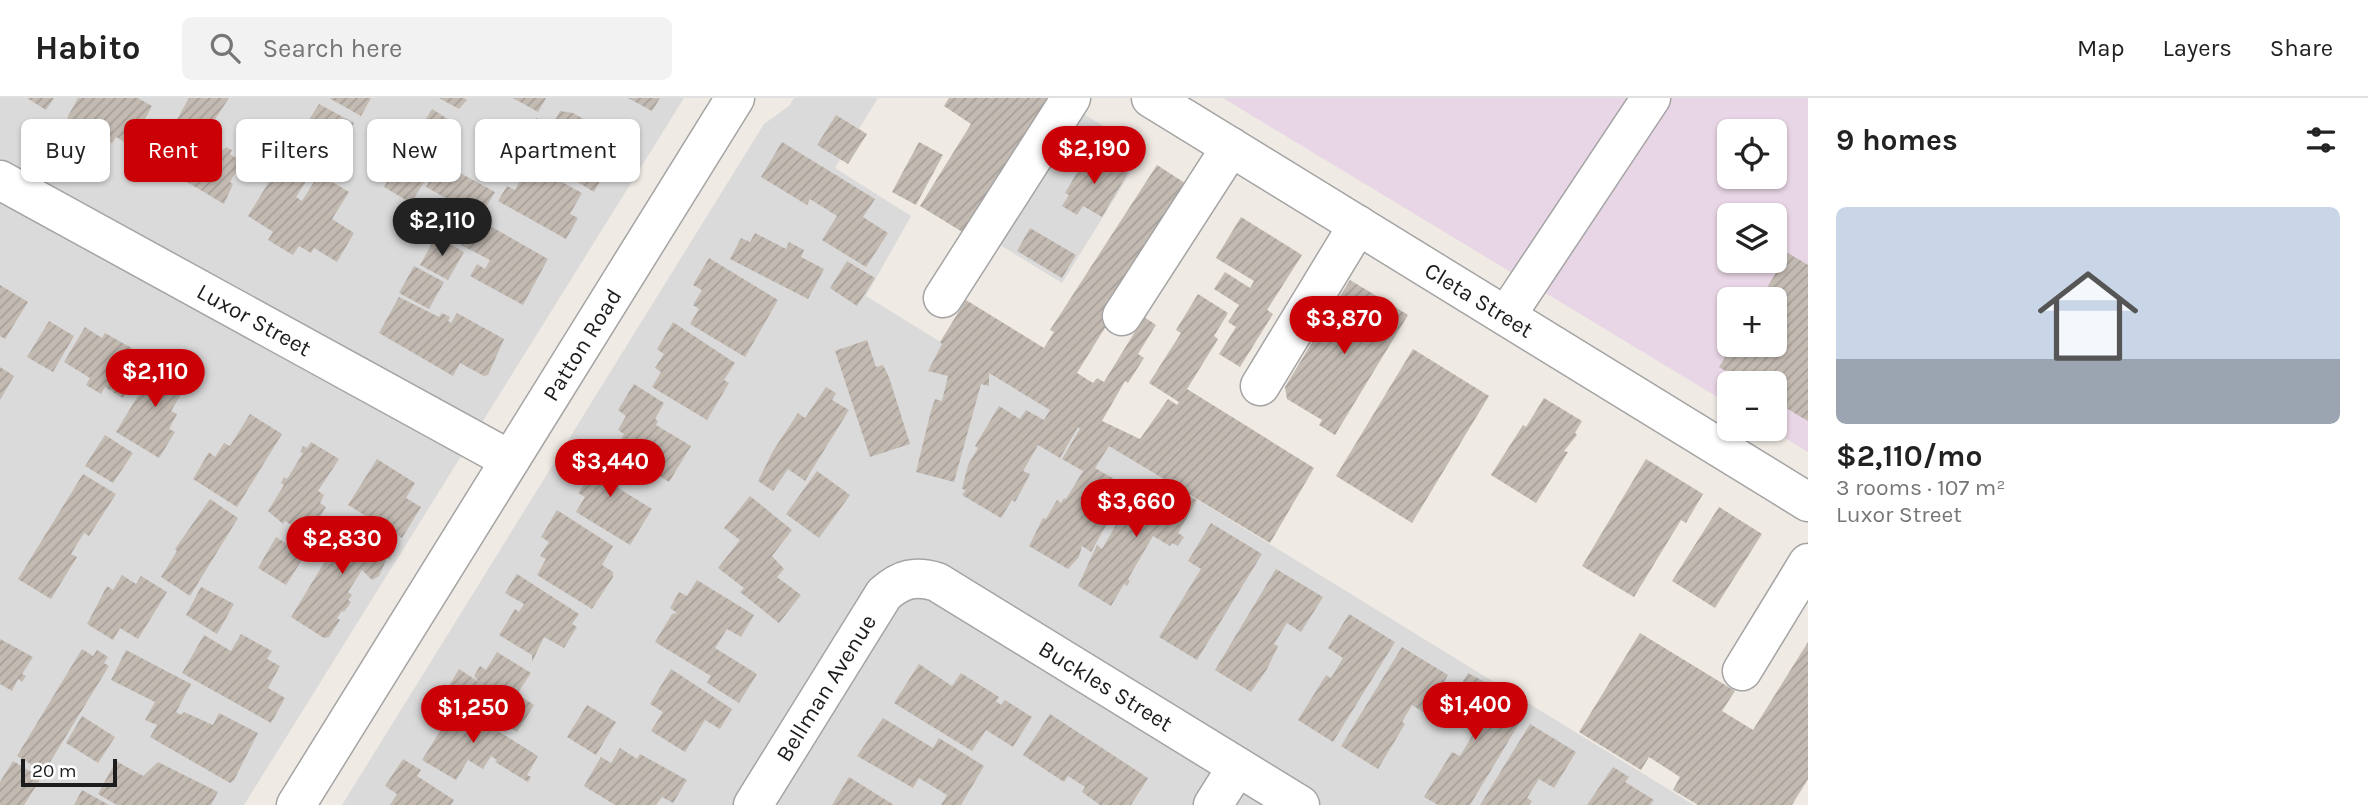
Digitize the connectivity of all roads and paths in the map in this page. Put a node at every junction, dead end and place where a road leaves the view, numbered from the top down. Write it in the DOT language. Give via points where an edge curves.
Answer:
graph roads {
  1 [pos="735,98"];
  2 [pos="1071,98"];
  3 [pos="1151,98"];
  4 [pos="1651,98"];
  5 [pos="1231,147"];
  6 [pos="0,180"];
  7 [pos="1358,225"];
  8 [pos="943,299"];
  9 [pos="1122,316"];
  10 [pos="1506,316"];
  11 [pos="1260,386"];
  12 [pos="510,460"];
  13 [pos="1808,502"];
  14 [pos="1808,563"];
  15 [pos="908,579"];
  16 [pos="1742,671"];
  17 [pos="1237,766"];
  18 [pos="296,805"];
  19 [pos="752,805"];
  20 [pos="1213,805"];
  21 [pos="1300,805"];
  1 -- 12 [label="street, Patton Road"];
  2 -- 8 [label="street"];
  3 -- 5 [label="street, Cleta Street"];
  4 -- 10 [label="street"];
  5 -- 7 [label="street, Cleta Street"];
  5 -- 9 [label="street"];
  6 -- 12 [label="street, Luxor Street"];
  7 -- 10 [label="street, Cleta Street"];
  7 -- 11 [label="street"];
  10 -- 13 [label="street, Cleta Street"];
  12 -- 18 [label="street, Patton Road"];
  14 -- 16 [label="street"];
  15 -- 17 [label="street, Buckles Street" via="937,582"];
  15 -- 19 [label="street, Bellman Avenue" via="884,594"];
  17 -- 20 [label="street"];
  17 -- 21 [label="street, Buckles Street"];
}
